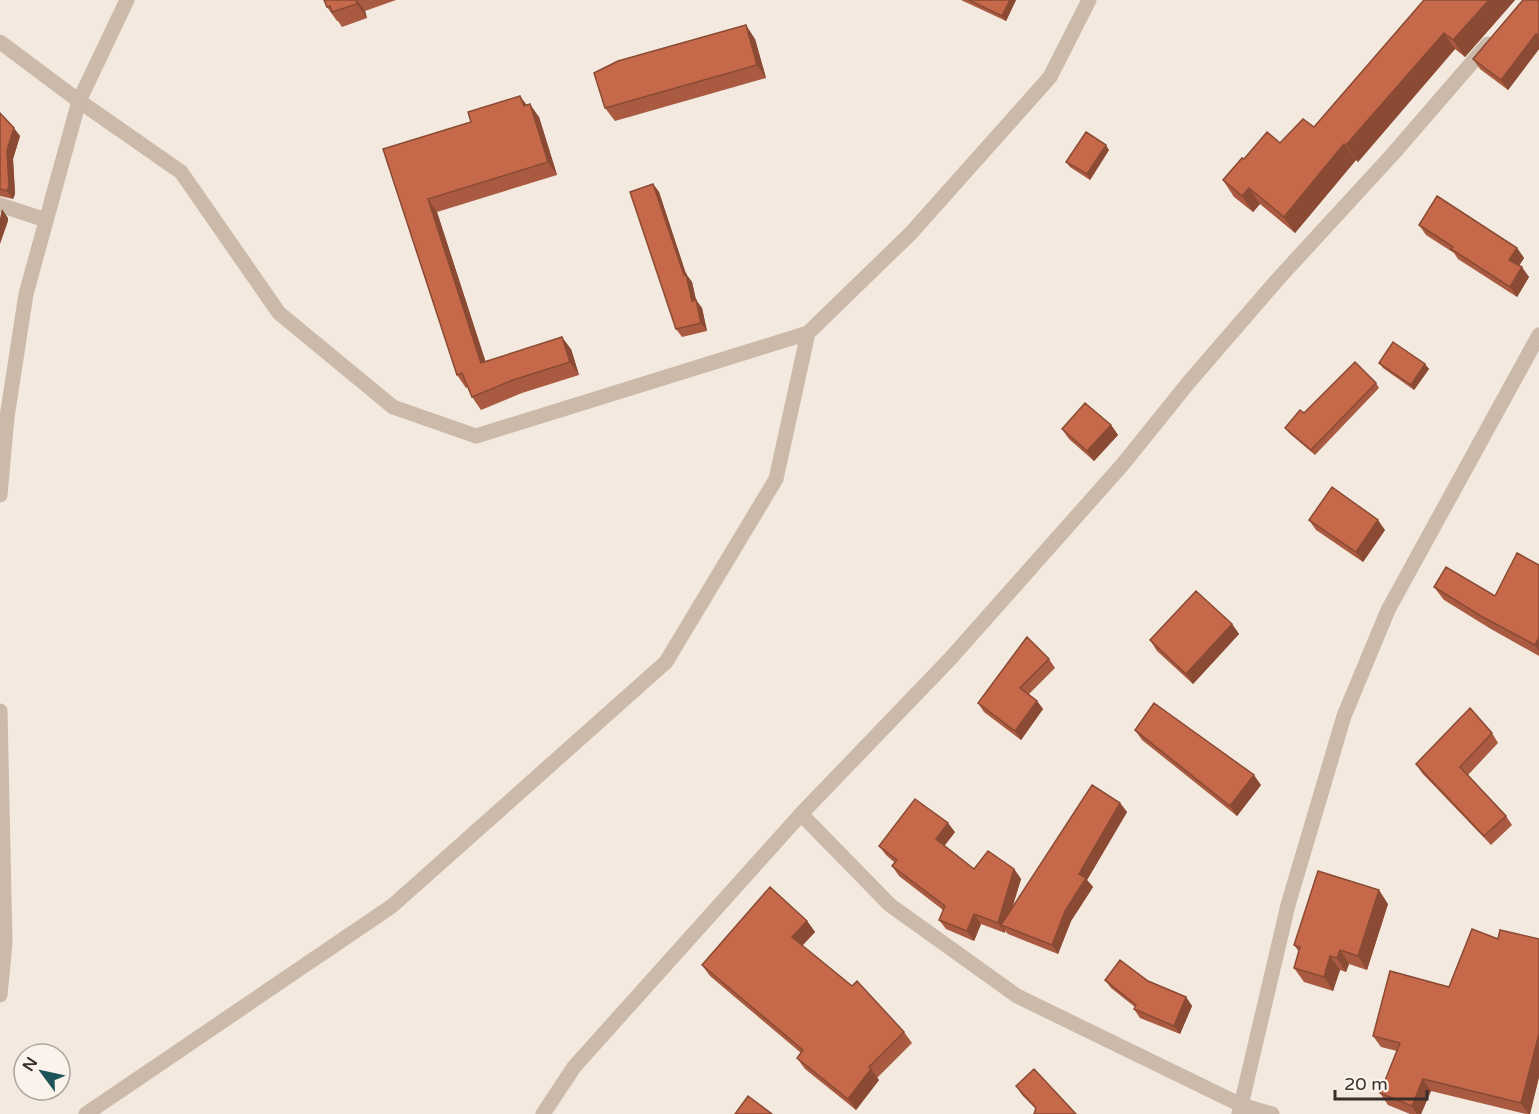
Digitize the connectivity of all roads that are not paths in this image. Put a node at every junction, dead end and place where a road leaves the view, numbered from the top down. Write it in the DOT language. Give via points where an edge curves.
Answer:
graph roads {
  1 [pos="128,0"];
  2 [pos="1089,0"];
  3 [pos="1497,34"];
  4 [pos="0,42"];
  5 [pos="79,101"];
  6 [pos="0,205"];
  7 [pos="46,220"];
  8 [pos="808,333"];
  9 [pos="1539,335"];
  10 [pos="0,495"];
  11 [pos="0,711"];
  12 [pos="801,814"];
  13 [pos="0,994"];
  14 [pos="1240,1109"];
  15 [pos="86,1114"];
  16 [pos="543,1114"];
  17 [pos="1272,1114"];
  1 -- 5 [label="street"];
  2 -- 8 [label="street" via="1050,77 911,233"];
  3 -- 12 [label="street" via="1270,288 1123,464 965,642"];
  4 -- 5 [label="street"];
  5 -- 7 [label="street"];
  5 -- 8 [label="street" via="181,172 279,314 393,407 476,436"];
  6 -- 7 [label="street"];
  7 -- 10 [label="street" via="26,294 7,417"];
  8 -- 15 [label="street" via="776,478 666,662 393,906"];
  9 -- 14 [label="street" via="1388,610 1344,716 1288,905"];
  11 -- 13 [label="street" via="5,943"];
  12 -- 14 [label="street" via="890,905 1017,996"];
  12 -- 16 [label="street" via="574,1067"];
  14 -- 17 [label="street"];
}
